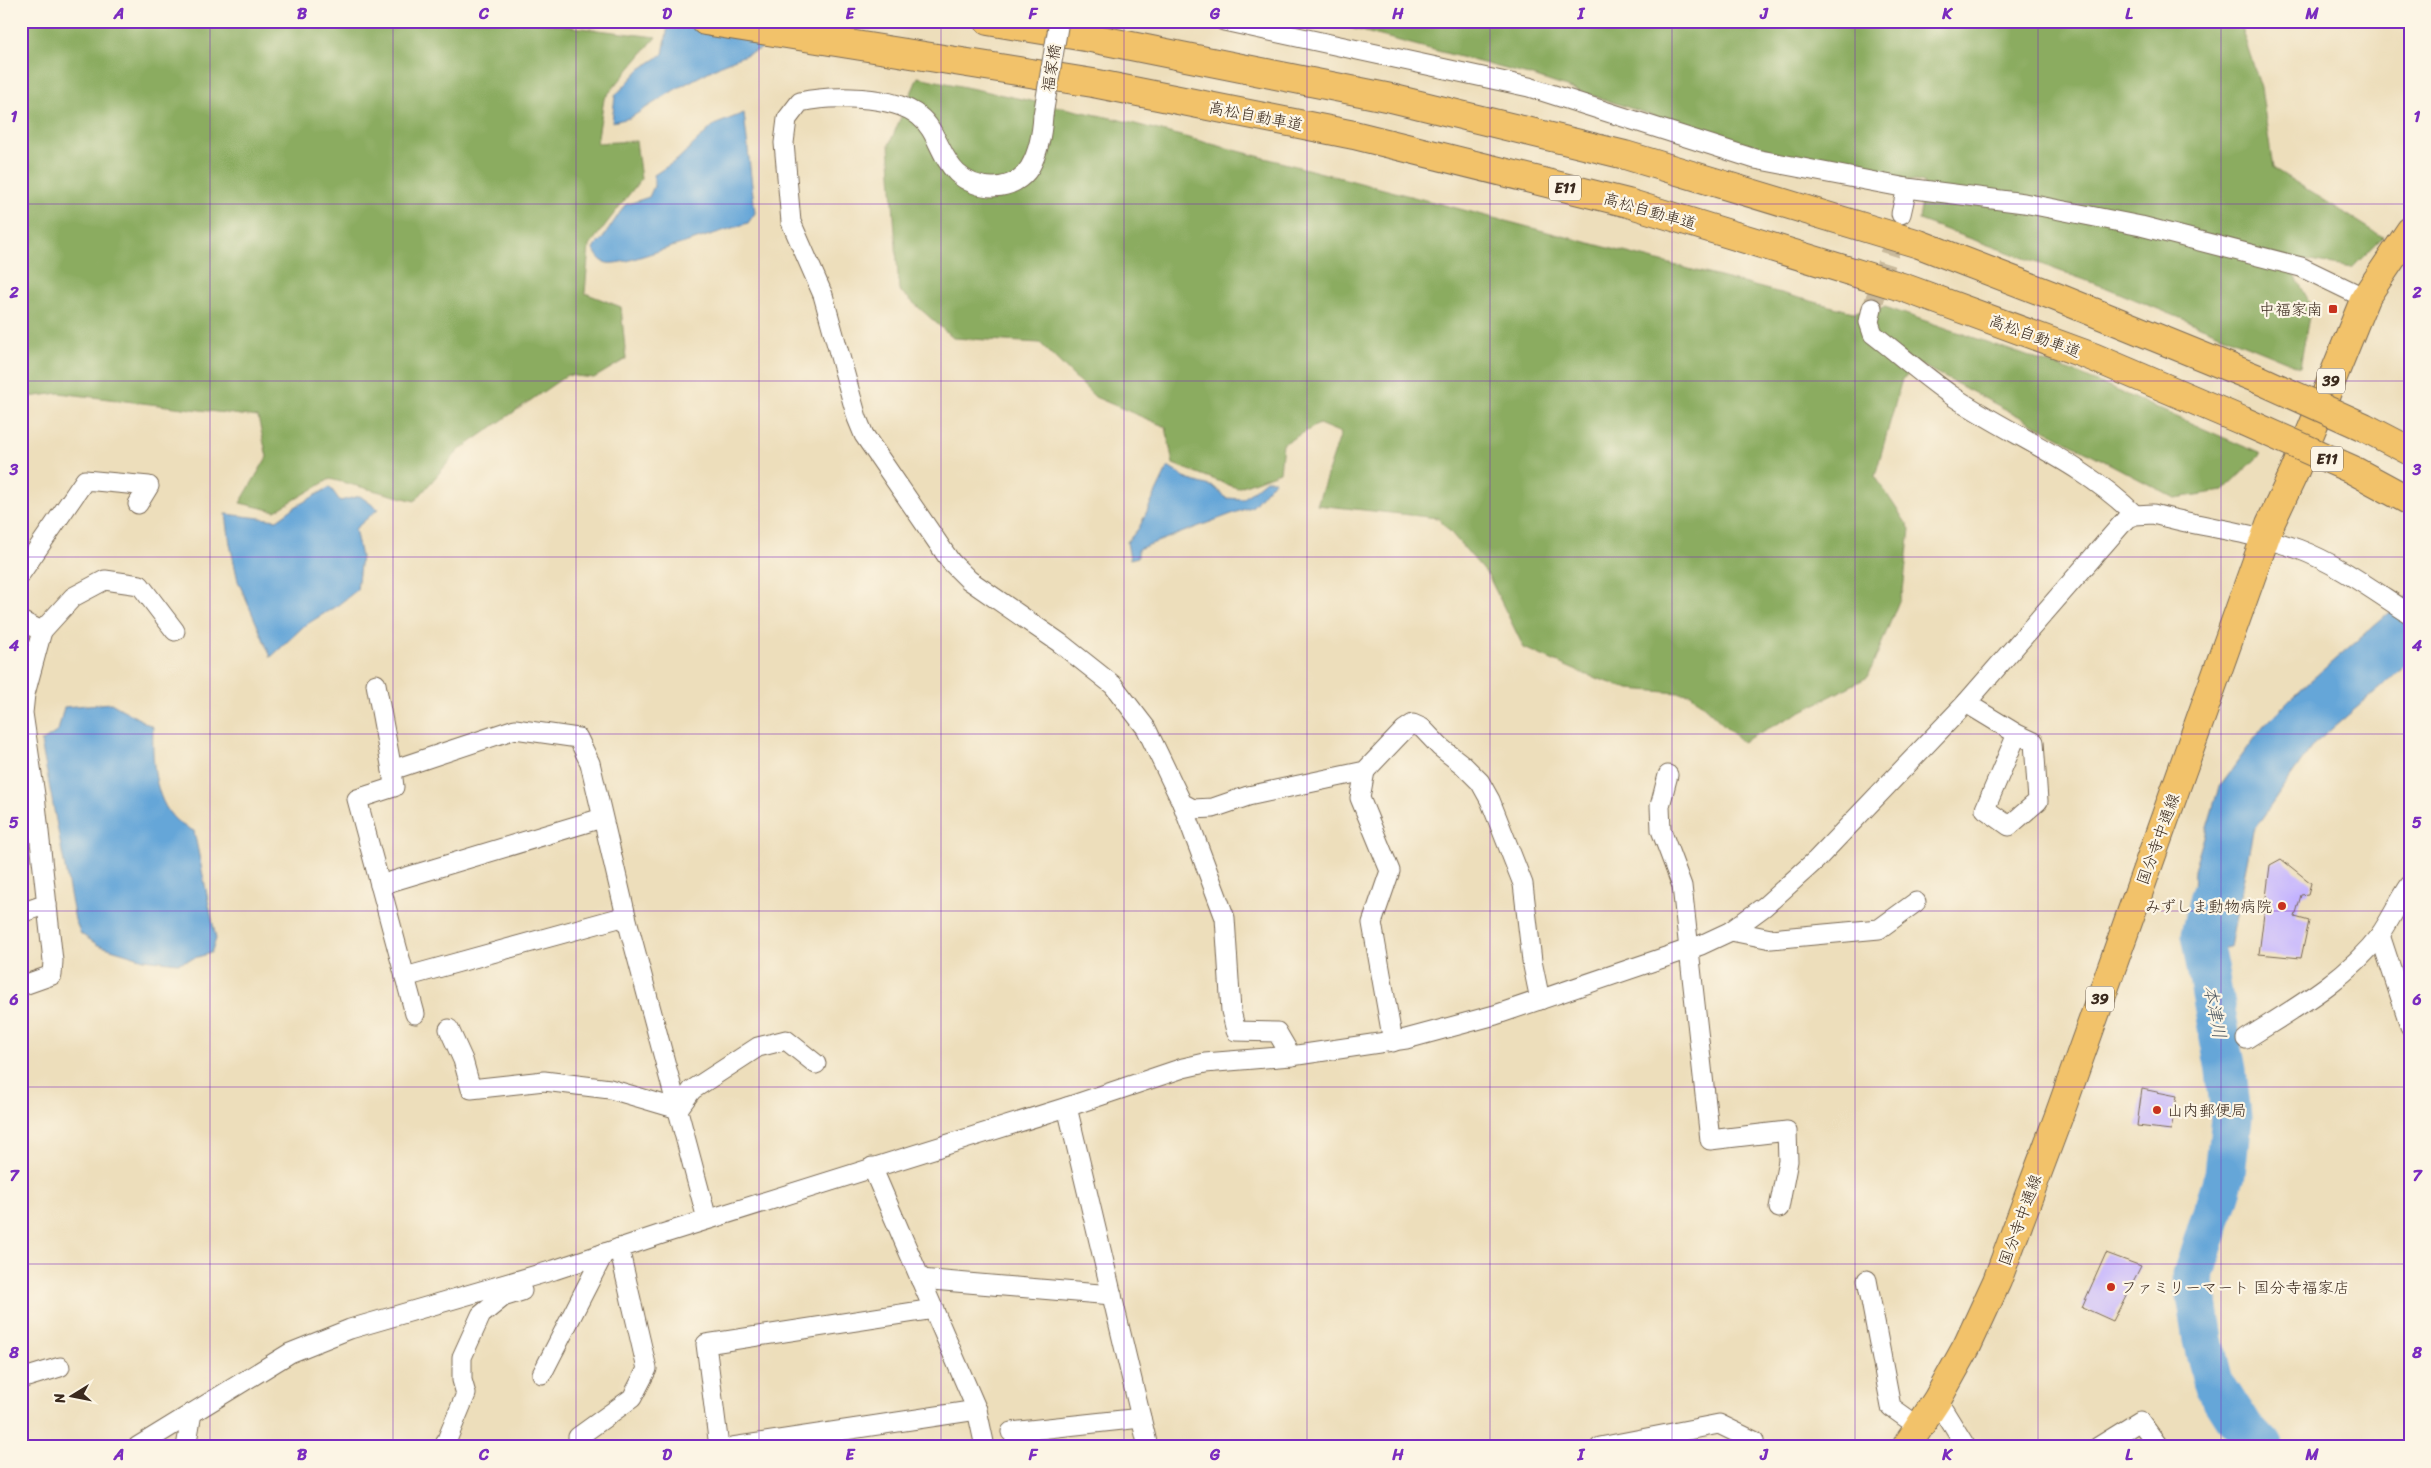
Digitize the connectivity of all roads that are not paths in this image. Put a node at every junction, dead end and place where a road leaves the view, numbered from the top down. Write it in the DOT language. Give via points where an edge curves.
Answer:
graph roads {
  1 [pos="705,21"];
  2 [pos="988,21"];
  3 [pos="1059,21"];
  4 [pos="1224,21"];
  5 [pos="1908,188"];
  6 [pos="1901,214"];
  7 [pos="2410,231"];
  8 [pos="2365,298"];
  9 [pos="1872,308"];
  10 [pos="2410,451"];
  11 [pos="2410,501"];
  12 [pos="138,504"];
  13 [pos="2135,515"];
  14 [pos="2266,539"];
  15 [pos="21,574"];
  16 [pos="2410,614"];
  17 [pos="21,621"];
  18 [pos="42,631"];
  19 [pos="175,631"];
  20 [pos="376,684"];
  21 [pos="1966,703"];
  22 [pos="2017,734"];
  23 [pos="392,770"];
  24 [pos="1365,771"];
  25 [pos="1668,775"];
  26 [pos="1182,803"];
  27 [pos="602,818"];
  28 [pos="380,885"];
  29 [pos="2410,885"];
  30 [pos="1916,902"];
  31 [pos="47,904"];
  32 [pos="21,912"];
  33 [pos="626,916"];
  34 [pos="1731,931"];
  35 [pos="2380,935"];
  36 [pos="1690,950"];
  37 [pos="405,977"];
  38 [pos="21,986"];
  39 [pos="1540,1000"];
  40 [pos="415,1014"];
  41 [pos="2410,1026"];
  42 [pos="449,1028"];
  43 [pos="2246,1039"];
  44 [pos="1393,1042"];
  45 [pos="1291,1056"];
  46 [pos="816,1064"];
  47 [pos="1067,1107"];
  48 [pos="678,1109"];
  49 [pos="872,1167"];
  50 [pos="1779,1208"];
  51 [pos="707,1219"];
  52 [pos="612,1251"];
  53 [pos="554,1270"];
  54 [pos="920,1279"];
  55 [pos="1867,1280"];
  56 [pos="1112,1295"];
  57 [pos="934,1309"];
  58 [pos="60,1367"];
  59 [pos="542,1374"];
  60 [pos="21,1379"];
  61 [pos="1937,1400"];
  62 [pos="977,1410"];
  63 [pos="192,1413"];
  64 [pos="1141,1418"];
  65 [pos="1011,1432"];
  66 [pos="1913,1437"];
  67 [pos="1962,1444"];
  68 [pos="137,1447"];
  69 [pos="186,1447"];
  70 [pos="444,1447"];
  71 [pos="582,1447"];
  72 [pos="719,1447"];
  73 [pos="732,1447"];
  74 [pos="985,1447"];
  75 [pos="1148,1447"];
  76 [pos="1600,1447"];
  77 [pos="1755,1447"];
  78 [pos="2098,1447"];
  79 [pos="2159,1447"];
  1 -- 11 [label="main road, 高松自動車道 / E11, bridge" via="1093,83 1354,136 1628,203 1905,288 2093,358 2351,469"];
  2 -- 10 [label="main road, bridge" via="1091,38 1391,98 1625,156 1919,244 2258,379"];
  3 -- 26 [label="street, 福家橋, bridge" via="1038,147 1030,168 1019,178 990,188 971,183 945,159 920,116 908,109 857,98 800,102 787,119 784,143 790,222 823,295 860,426 932,538 969,580 1053,638 1113,686 1146,728"];
  4 -- 5 [label="street" via="1528,87 1755,159"];
  5 -- 6 [label="street"];
  5 -- 8 [label="street" via="2024,203 2141,226 2301,267"];
  7 -- 8 [label="main road, 国分寺中通線 / 39"];
  8 -- 14 [label="main road, 国分寺中通線 / 39"];
  9 -- 13 [label="street" via="1869,322 1873,334 1952,395 2080,470 2115,495"];
  12 -- 15 [label="street" via="149,486 85,480"];
  13 -- 14 [label="street" via="2153,514"];
  13 -- 21 [label="street" via="2127,518"];
  14 -- 16 [label="street" via="2328,562"];
  14 -- 61 [label="main road, 国分寺中通線 / 39" via="1997,1281"];
  17 -- 18 [label="street"];
  18 -- 19 [label="street" via="73,597 105,580 140,584"];
  18 -- 31 [label="street" via="24,694 23,713"];
  20 -- 23 [label="street"];
  21 -- 22 [label="street"];
  21 -- 34 [label="street" via="1816,860 1765,906"];
  23 -- 27 [label="street" via="515,729 578,738 590,763"];
  23 -- 28 [label="street" via="394,787 357,800"];
  24 -- 26 [label="street" via="1248,796 1213,808 1193,809"];
  24 -- 39 [label="street" via="1413,724 1422,728 1480,782 1523,884"];
  24 -- 44 [label="street" via="1360,798 1390,871 1372,923"];
  25 -- 36 [label="street" via="1660,806 1661,830 1682,886"];
  26 -- 45 [label="street, 福家橋" via="1225,918 1230,1011 1236,1031 1277,1032"];
  27 -- 28 [label="street"];
  27 -- 33 [label="street"];
  28 -- 37 [label="street"];
  29 -- 35 [label="street"];
  30 -- 34 [label="street" via="1879,929 1771,939"];
  31 -- 32 [label="street"];
  31 -- 38 [label="street" via="52,975"];
  33 -- 37 [label="street"];
  33 -- 48 [label="street"];
  34 -- 36 [label="street"];
  35 -- 41 [label="street"];
  35 -- 43 [label="street" via="2351,966 2313,996"];
  36 -- 39 [label="street"];
  36 -- 50 [label="street" via="1710,1140 1787,1131 1788,1161"];
  37 -- 40 [label="street"];
  39 -- 44 [label="street" via="1450,1029"];
  42 -- 48 [label="street" via="471,1089 544,1081 610,1088"];
  44 -- 45 [label="street"];
  45 -- 47 [label="street" via="1205,1063 1183,1068"];
  46 -- 48 [label="street" via="786,1040 758,1046 692,1090"];
  47 -- 49 [label="street"];
  47 -- 56 [label="street"];
  48 -- 51 [label="street"];
  49 -- 51 [label="street"];
  49 -- 54 [label="street"];
  51 -- 52 [label="street"];
  52 -- 53 [label="street"];
  52 -- 59 [label="street"];
  52 -- 71 [label="street" via="647,1369 632,1398 578,1437"];
  53 -- 63 [label="street" via="350,1329 290,1352"];
  53 -- 70 [label="street" via="549,1282 502,1297 481,1315 462,1357 466,1394"];
  54 -- 56 [label="street"];
  54 -- 57 [label="street"];
  55 -- 66 [label="street" via="1891,1407"];
  56 -- 64 [label="street"];
  57 -- 62 [label="street"];
  57 -- 72 [label="street" via="706,1344"];
  58 -- 60 [label="street"];
  61 -- 66 [label="main road, 国分寺中通線 / 39"];
  61 -- 67 [label="street"];
  62 -- 73 [label="street"];
  62 -- 74 [label="street"];
  63 -- 68 [label="street"];
  63 -- 69 [label="street"];
  64 -- 65 [label="street"];
  64 -- 75 [label="street"];
  76 -- 77 [label="street" via="1719,1424 1754,1441"];
  78 -- 79 [label="street" via="2140,1421"];
}
